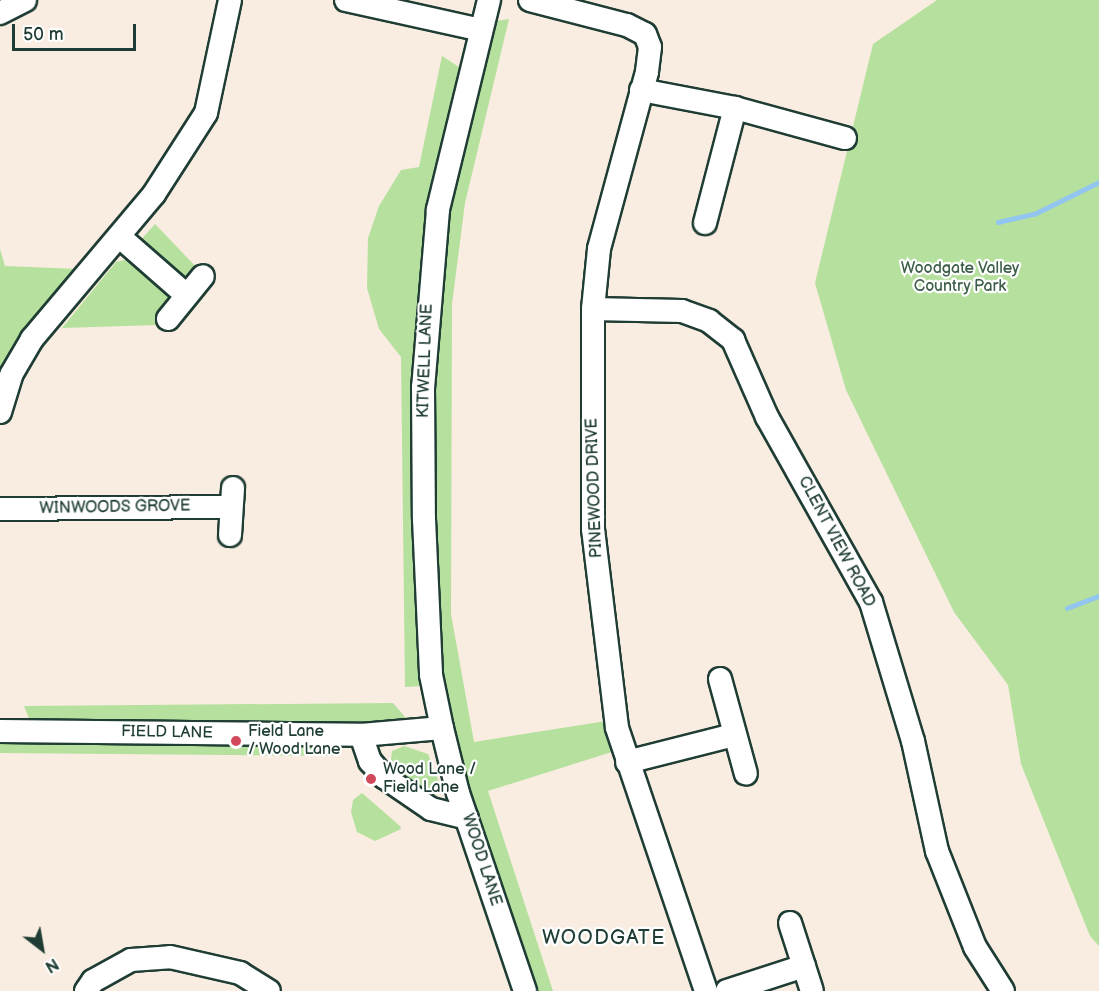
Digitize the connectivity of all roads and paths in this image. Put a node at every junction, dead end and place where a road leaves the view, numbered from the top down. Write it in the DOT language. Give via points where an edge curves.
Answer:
graph roads {
  1 [pos="25,0"];
  2 [pos="230,0"];
  3 [pos="346,0"];
  4 [pos="489,0"];
  5 [pos="530,0"];
  6 [pos="0,13"];
  7 [pos="481,30"];
  8 [pos="641,90"];
  9 [pos="735,108"];
  10 [pos="845,138"];
  11 [pos="705,222"];
  12 [pos="120,237"];
  13 [pos="202,276"];
  14 [pos="185,294"];
  15 [pos="594,309"];
  16 [pos="168,319"];
  17 [pos="0,412"];
  18 [pos="0,509"];
  19 [pos="230,535"];
  20 [pos="720,679"];
  21 [pos="442,728"];
  22 [pos="0,731"];
  23 [pos="361,735"];
  24 [pos="734,735"];
  25 [pos="627,762"];
  26 [pos="746,774"];
  27 [pos="467,818"];
  28 [pos="790,923"];
  29 [pos="804,966"];
  30 [pos="86,991"];
  31 [pos="269,991"];
  32 [pos="525,991"];
  33 [pos="706,991"];
  34 [pos="727,991"];
  35 [pos="812,991"];
  36 [pos="1003,991"];
  1 -- 6 [label="street"];
  2 -- 12 [label="street" via="206,113 181,158"];
  3 -- 7 [label="street"];
  4 -- 7 [label="street, KITWELL LANE"];
  5 -- 8 [label="street, PINEWOOD DRIVE" via="645,33 650,47"];
  7 -- 21 [label="street, KITWELL LANE" via="438,210 427,301 424,519 431,675"];
  8 -- 9 [label="street"];
  8 -- 15 [label="street, PINEWOOD DRIVE" via="599,249"];
  9 -- 10 [label="street"];
  9 -- 11 [label="street"];
  12 -- 14 [label="street"];
  12 -- 17 [label="street" via="32,339 11,375"];
  13 -- 14 [label="street"];
  14 -- 16 [label="street"];
  15 -- 25 [label="street, PINEWOOD DRIVE" via="593,529 617,728"];
  15 -- 36 [label="street, CLENT VIEW ROAD" via="682,311 710,321 733,340 767,417 871,602 913,741 937,851 975,947"];
  18 -- 19 [label="street, WINWOODS GROVE" via="231,498"];
  20 -- 24 [label="street"];
  21 -- 23 [label="street, FIELD LANE"];
  21 -- 27 [label="street, WOOD LANE"];
  22 -- 23 [label="street, FIELD LANE"];
  23 -- 27 [label="street" via="370,761 384,777 431,809"];
  24 -- 25 [label="street"];
  24 -- 26 [label="street"];
  25 -- 33 [label="street, PINEWOOD DRIVE"];
  27 -- 32 [label="street, WOOD LANE"];
  28 -- 29 [label="street"];
  29 -- 34 [label="street"];
  29 -- 35 [label="street"];
  30 -- 31 [label="street" via="93,981 131,960 170,957 240,974"];
}
